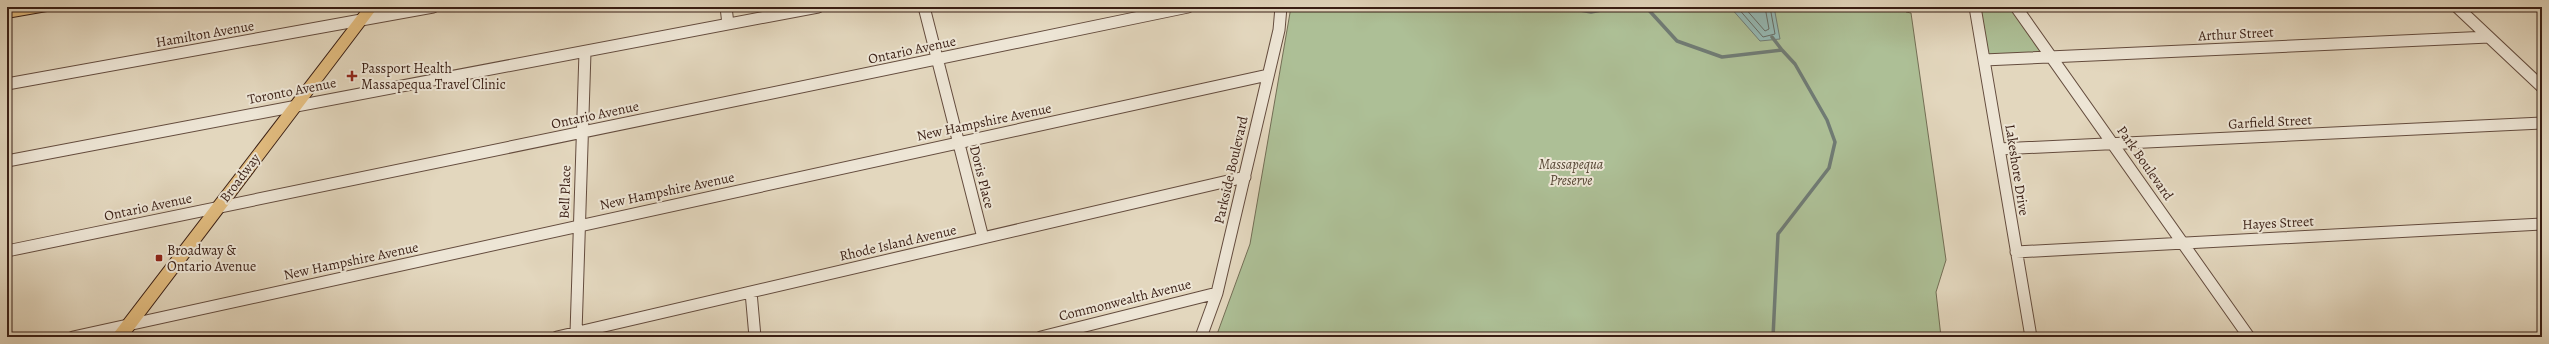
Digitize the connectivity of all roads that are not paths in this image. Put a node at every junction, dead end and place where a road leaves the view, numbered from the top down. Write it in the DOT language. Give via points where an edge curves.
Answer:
graph roads {
  1 [pos="47,7"];
  2 [pos="371,7"];
  3 [pos="432,7"];
  4 [pos="726,7"];
  5 [pos="818,7"];
  6 [pos="924,7"];
  7 [pos="1188,7"];
  8 [pos="1282,7"];
  9 [pos="1975,7"];
  10 [pos="2016,7"];
  11 [pos="2458,7"];
  12 [pos="7,14"];
  13 [pos="361,20"];
  14 [pos="728,24"];
  15 [pos="2489,37"];
  16 [pos="584,52"];
  17 [pos="2051,57"];
  18 [pos="937,59"];
  19 [pos="1984,60"];
  20 [pos="1268,75"];
  21 [pos="7,84"];
  22 [pos="2542,87"];
  23 [pos="294,105"];
  24 [pos="2542,123"];
  25 [pos="582,132"];
  26 [pos="959,142"];
  27 [pos="2113,144"];
  28 [pos="1999,149"];
  29 [pos="7,161"];
  30 [pos="1245,177"];
  31 [pos="218,207"];
  32 [pos="2542,224"];
  33 [pos="579,226"];
  34 [pos="983,238"];
  35 [pos="2183,243"];
  36 [pos="7,251"];
  37 [pos="2016,252"];
  38 [pos="751,292"];
  39 [pos="1217,293"];
  40 [pos="129,325"];
  41 [pos="576,333"];
  42 [pos="73,337"];
  43 [pos="120,337"];
  44 [pos="557,337"];
  45 [pos="755,337"];
  46 [pos="1041,337"];
  47 [pos="1201,337"];
  48 [pos="2031,337"];
  49 [pos="2249,337"];
  1 -- 12 [label="main road"];
  2 -- 13 [label="main road, Broadway"];
  3 -- 13 [label="street, Hamilton Avenue"];
  4 -- 14 [label="street"];
  5 -- 14 [label="street, Toronto Avenue"];
  6 -- 18 [label="street, Doris Place"];
  7 -- 18 [label="street, Ontario Avenue"];
  8 -- 20 [label="street, Parkside Boulevard"];
  9 -- 19 [label="street, Lakeshore Drive"];
  10 -- 17 [label="street, Park Boulevard"];
  11 -- 15 [label="street"];
  13 -- 21 [label="street, Hamilton Avenue"];
  13 -- 23 [label="main road, Broadway"];
  14 -- 16 [label="street, Toronto Avenue"];
  15 -- 17 [label="street, Arthur Street"];
  15 -- 22 [label="street"];
  16 -- 23 [label="street, Toronto Avenue"];
  16 -- 25 [label="street, Bell Place"];
  17 -- 19 [label="street, Arthur Street"];
  17 -- 27 [label="street, Park Boulevard"];
  18 -- 25 [label="street, Ontario Avenue"];
  18 -- 26 [label="street, Doris Place"];
  19 -- 28 [label="street, Lakeshore Drive"];
  20 -- 26 [label="street, New Hampshire Avenue"];
  20 -- 30 [label="street, Parkside Boulevard"];
  23 -- 29 [label="street, Toronto Avenue"];
  23 -- 31 [label="main road, Broadway"];
  24 -- 27 [label="street, Garfield Street"];
  25 -- 31 [label="street, Ontario Avenue"];
  25 -- 33 [label="street, Bell Place"];
  26 -- 33 [label="street, New Hampshire Avenue"];
  26 -- 34 [label="street, Doris Place"];
  27 -- 28 [label="street, Garfield Street"];
  27 -- 35 [label="street, Park Boulevard"];
  28 -- 37 [label="street, Lakeshore Drive"];
  30 -- 34 [label="street, Rhode Island Avenue"];
  30 -- 39 [label="street, Parkside Boulevard"];
  31 -- 36 [label="street, Ontario Avenue"];
  31 -- 40 [label="main road, Broadway"];
  32 -- 35 [label="street, Hayes Street"];
  33 -- 40 [label="street, New Hampshire Avenue"];
  33 -- 41 [label="street, Bell Place"];
  34 -- 38 [label="street, Rhode Island Avenue"];
  35 -- 37 [label="street, Hayes Street"];
  35 -- 49 [label="street, Park Boulevard"];
  37 -- 48 [label="street, Lakeshore Drive"];
  38 -- 41 [label="street, Rhode Island Avenue"];
  38 -- 45 [label="street"];
  39 -- 46 [label="street, Commonwealth Avenue"];
  39 -- 47 [label="street, Parkside Boulevard"];
  40 -- 42 [label="street, New Hampshire Avenue"];
  40 -- 43 [label="main road, Broadway"];
  41 -- 44 [label="street, Rhode Island Avenue"];
}
